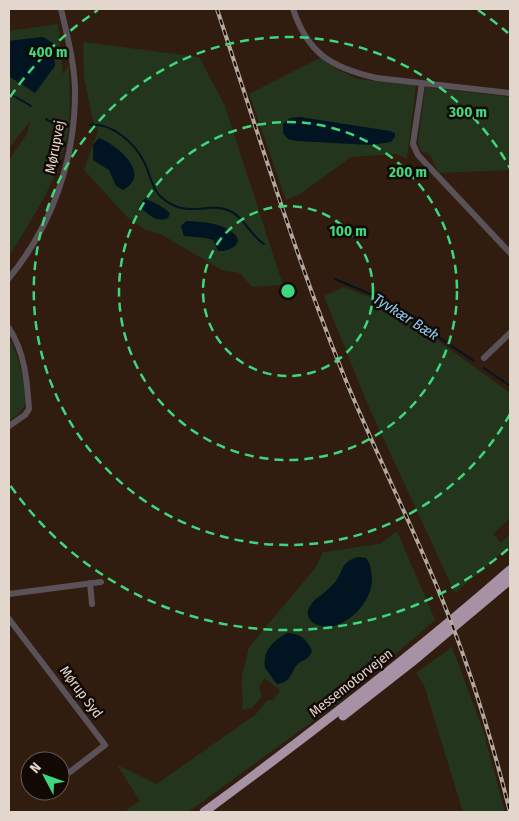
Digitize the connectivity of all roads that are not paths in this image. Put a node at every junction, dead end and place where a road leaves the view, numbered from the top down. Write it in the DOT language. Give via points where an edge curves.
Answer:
graph roads {
  1 [pos="61,9"];
  2 [pos="293,9"];
  3 [pos="422,83"];
  4 [pos="510,93"];
  5 [pos="510,253"];
  6 [pos="9,278"];
  7 [pos="9,328"];
  8 [pos="510,333"];
  9 [pos="484,358"];
  10 [pos="9,426"];
  11 [pos="510,575"];
  12 [pos="100,582"];
  13 [pos="90,583"];
  14 [pos="9,594"];
  15 [pos="92,604"];
  16 [pos="9,619"];
  17 [pos="70,772"];
  18 [pos="204,812"];
  19 [pos="208,812"];
  1 -- 6 [label="street, Mørupvej" via="72,55 75,87 71,142 63,178 50,212 30,250"];
  2 -- 3 [label="street" via="304,34 320,54 337,66 377,78"];
  3 -- 4 [label="street"];
  3 -- 5 [label="street" via="413,144 418,155"];
  7 -- 10 [label="street" via="24,359 29,409"];
  8 -- 9 [label="street"];
  11 -- 18 [label="highway, Messemotorvejen" via="326,722"];
  11 -- 19 [label="highway, Messemotorvejen" via="493,595 412,662"];
  12 -- 13 [label="street"];
  13 -- 14 [label="street"];
  13 -- 15 [label="street"];
  16 -- 17 [label="street, Mørup Syd" via="105,745"];
}
